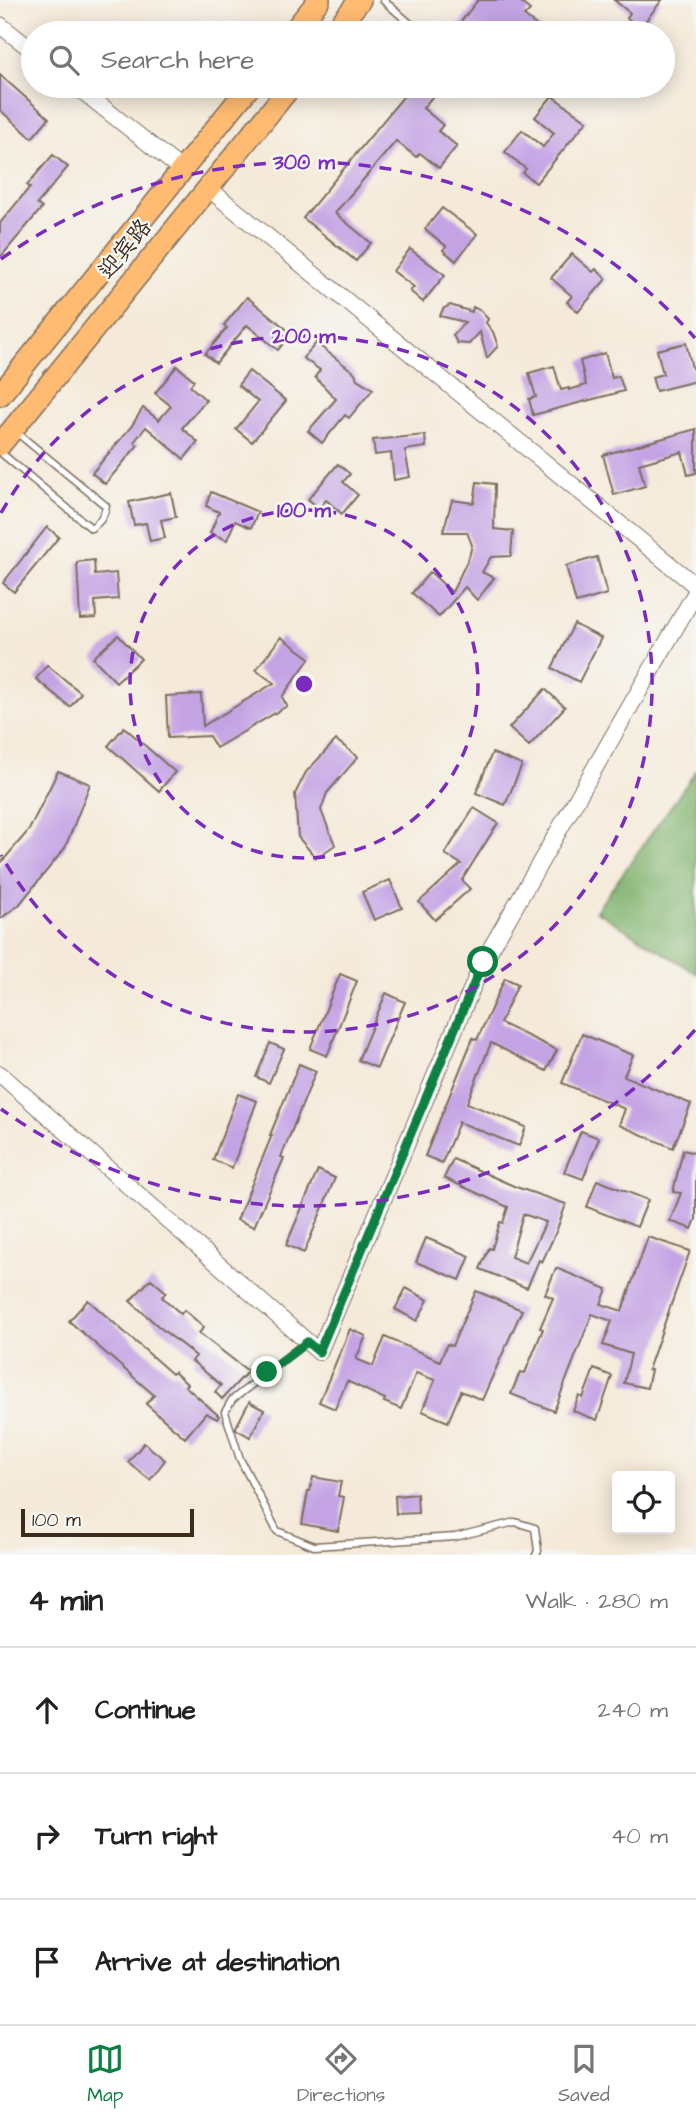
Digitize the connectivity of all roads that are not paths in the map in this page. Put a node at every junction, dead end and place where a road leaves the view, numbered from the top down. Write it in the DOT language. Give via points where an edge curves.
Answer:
graph roads {
  1 [pos="319,0"];
  2 [pos="360,0"];
  3 [pos="383,0"];
  4 [pos="302,21"];
  5 [pos="343,21"];
  6 [pos="407,21"];
  7 [pos="0,25"];
  8 [pos="21,42"];
  9 [pos="91,98"];
  10 [pos="240,98"];
  11 [pos="281,98"];
  12 [pos="182,170"];
  13 [pos="208,188"];
  14 [pos="0,395"];
  15 [pos="7,437"];
  16 [pos="0,452"];
  17 [pos="696,586"];
  18 [pos="696,592"];
  19 [pos="0,1074"];
  20 [pos="307,1342"];
  21 [pos="536,1555"];
  1 -- 4 [label="highway"];
  2 -- 5 [label="highway"];
  3 -- 6 [label="lane"];
  7 -- 8 [label="street"];
  9 -- 12 [label="street"];
  10 -- 12 [label="highway, 迎宾路"];
  11 -- 13 [label="highway, 迎宾路"];
  12 -- 14 [label="highway, 迎宾路"];
  13 -- 15 [label="highway, 迎宾路"];
  13 -- 17 [label="street"];
  15 -- 16 [label="lane" via="106,506 105,514 91,528"];
  18 -- 20 [label="street" via="483,962 319,1352"];
  19 -- 20 [label="street"];
  20 -- 21 [label="lane" via="232,1400 225,1412 240,1459 277,1531 314,1546 455,1537 515,1522 535,1528"];
}
